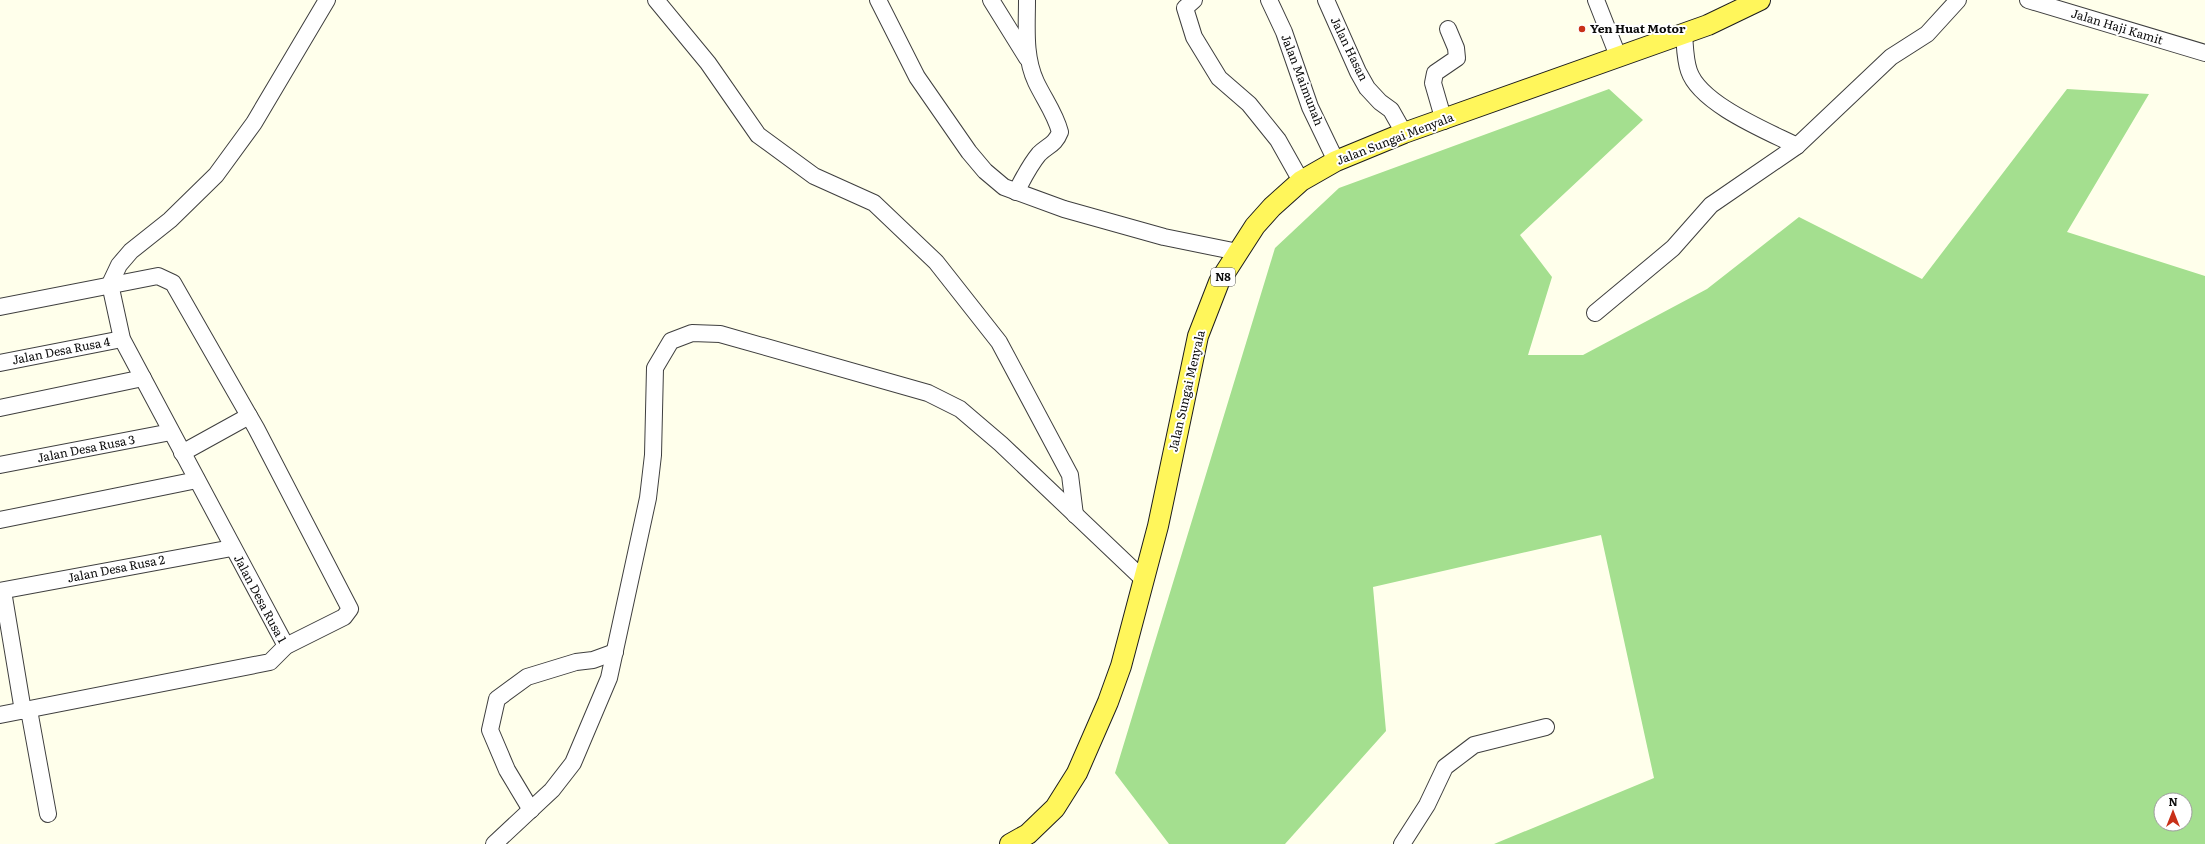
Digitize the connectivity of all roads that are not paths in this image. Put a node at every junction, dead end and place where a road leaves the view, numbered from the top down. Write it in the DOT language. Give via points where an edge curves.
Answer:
graph roads {
  1 [pos="327,0"];
  2 [pos="656,0"];
  3 [pos="878,0"];
  4 [pos="991,0"];
  5 [pos="1027,0"];
  6 [pos="1269,0"];
  7 [pos="1326,0"];
  8 [pos="1596,0"];
  9 [pos="1760,0"];
  10 [pos="1958,0"];
  11 [pos="2028,0"];
  12 [pos="1186,3"];
  13 [pos="1448,29"];
  14 [pos="1684,34"];
  15 [pos="2205,53"];
  16 [pos="1618,56"];
  17 [pos="1028,61"];
  18 [pos="1444,121"];
  19 [pos="1404,133"];
  20 [pos="1797,146"];
  21 [pos="1336,161"];
  22 [pos="1301,181"];
  23 [pos="1016,192"];
  24 [pos="1238,252"];
  25 [pos="110,284"];
  26 [pos="0,307"];
  27 [pos="1595,313"];
  28 [pos="122,338"];
  29 [pos="0,363"];
  30 [pos="143,378"];
  31 [pos="0,408"];
  32 [pos="249,416"];
  33 [pos="171,432"];
  34 [pos="182,453"];
  35 [pos="0,465"];
  36 [pos="197,480"];
  37 [pos="1075,515"];
  38 [pos="0,520"];
  39 [pos="232,548"];
  40 [pos="1144,580"];
  41 [pos="1,591"];
  42 [pos="286,646"];
  43 [pos="615,652"];
  44 [pos="26,710"];
  45 [pos="0,716"];
  46 [pos="1546,727"];
  47 [pos="531,810"];
  48 [pos="48,814"];
  49 [pos="494,844"];
  50 [pos="1010,844"];
  51 [pos="1402,844"];
  1 -- 25 [label="street" via="254,123 216,175 170,220 132,251 119,265"];
  2 -- 37 [label="street" via="708,63 758,135 814,176 874,204 936,262 998,342 1070,475"];
  3 -- 23 [label="street" via="917,77 969,152 985,171 1004,187"];
  4 -- 17 [label="street"];
  5 -- 17 [label="street"];
  6 -- 21 [label="street, Jalan Maimunah" via="1284,32 1310,107"];
  7 -- 19 [label="street, Jalan Hasan" via="1367,88 1391,110"];
  8 -- 16 [label="street"];
  9 -- 14 [label="main road, Jalan Sungai Menyala / N8"];
  10 -- 20 [label="street" via="1927,34 1891,57"];
  11 -- 15 [label="street, Jalan Haji Kamit"];
  12 -- 22 [label="street" via="1194,37 1219,78 1249,104 1278,140"];
  13 -- 18 [label="street" via="1456,48 1457,58 1435,73 1433,82"];
  14 -- 16 [label="main road, Jalan Sungai Menyala / N8"];
  14 -- 20 [label="street" via="1689,71 1700,89 1720,106"];
  16 -- 18 [label="main road, Jalan Sungai Menyala / N8"];
  17 -- 23 [label="street" via="1060,132 1056,142 1040,153 1028,169"];
  18 -- 19 [label="main road, Jalan Sungai Menyala / N8"];
  19 -- 21 [label="main road, Jalan Sungai Menyala / N8"];
  20 -- 27 [label="street" via="1711,205 1673,248"];
  21 -- 22 [label="main road, Jalan Sungai Menyala / N8"];
  22 -- 24 [label="main road, Jalan Sungai Menyala / N8" via="1272,207"];
  23 -- 24 [label="street" via="1164,237"];
  24 -- 40 [label="main road, Jalan Sungai Menyala / N8" via="1219,282 1198,336 1158,526"];
  25 -- 26 [label="street"];
  25 -- 28 [label="street, Jalan Desa Rusa 1"];
  25 -- 32 [label="street" via="158,276 173,283"];
  28 -- 29 [label="street, Jalan Desa Rusa 4"];
  28 -- 30 [label="street, Jalan Desa Rusa 1"];
  30 -- 31 [label="street"];
  30 -- 33 [label="street, Jalan Desa Rusa 1"];
  32 -- 34 [label="street"];
  32 -- 42 [label="street" via="350,609 344,617"];
  33 -- 34 [label="street, Jalan Desa Rusa 1"];
  33 -- 35 [label="street, Jalan Desa Rusa 3"];
  34 -- 36 [label="street, Jalan Desa Rusa 1"];
  36 -- 38 [label="street"];
  36 -- 39 [label="street, Jalan Desa Rusa 1"];
  37 -- 40 [label="street"];
  37 -- 43 [label="street" via="1001,444 960,409 928,393 720,334 692,333 671,341 655,368 653,455 648,498"];
  39 -- 41 [label="street, Jalan Desa Rusa 2"];
  39 -- 42 [label="street, Jalan Desa Rusa 1"];
  40 -- 50 [label="main road, Jalan Sungai Menyala / N8" via="1108,702 1077,773 1055,808 1028,834"];
  41 -- 44 [label="street"];
  42 -- 44 [label="street, Jalan Desa Rusa 1" via="270,662"];
  43 -- 47 [label="street" via="609,678 573,763 552,790"];
  43 -- 47 [label="street" via="527,677 497,699 490,730 507,770"];
  44 -- 45 [label="street, Jalan Desa Rusa 1"];
  44 -- 48 [label="street"];
  46 -- 51 [label="street" via="1474,745 1445,767 1427,805"];
  47 -- 49 [label="street"];
}
